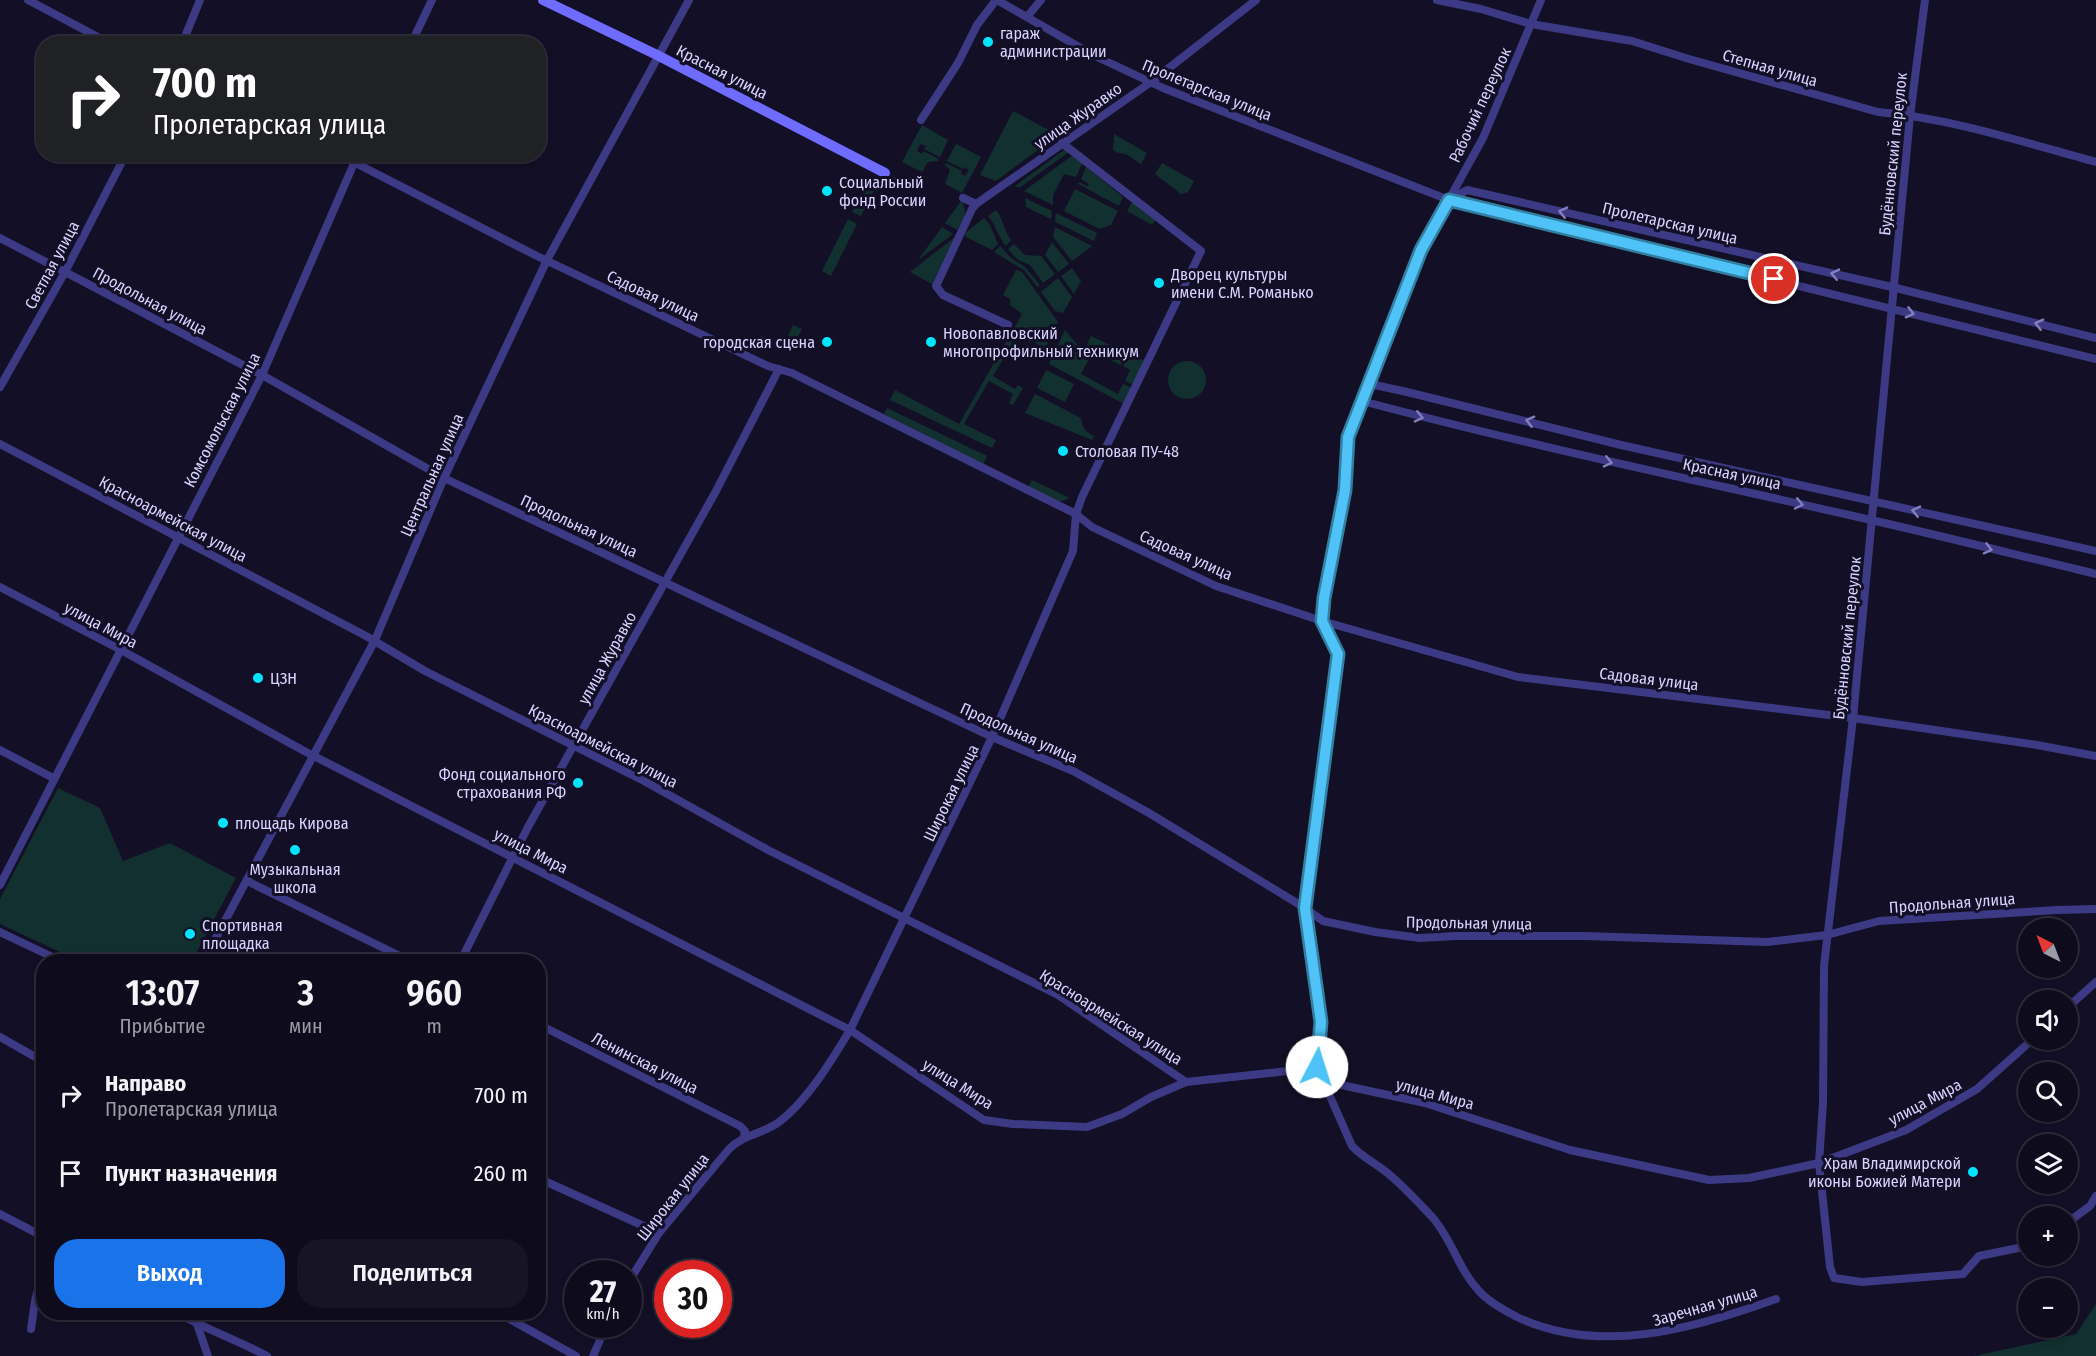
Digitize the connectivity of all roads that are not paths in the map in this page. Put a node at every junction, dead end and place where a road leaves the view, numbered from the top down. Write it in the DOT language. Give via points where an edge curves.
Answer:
graph roads {
  1 [pos="28,0"];
  2 [pos="200,0"];
  3 [pos="432,0"];
  4 [pos="543,0"];
  5 [pos="689,0"];
  6 [pos="997,0"];
  7 [pos="1041,0"];
  8 [pos="1256,0"];
  9 [pos="1437,0"];
  10 [pos="1541,0"];
  11 [pos="1925,0"];
  12 [pos="1027,17"];
  13 [pos="1531,24"];
  14 [pos="96,36"];
  15 [pos="185,36"];
  16 [pos="415,36"];
  17 [pos="657,56"];
  18 [pos="1151,82"];
  19 [pos="1910,116"];
  20 [pos="921,120"];
  21 [pos="1062,143"];
  22 [pos="122,162"];
  23 [pos="354,162"];
  24 [pos="363,162"];
  25 [pos="2096,162"];
  26 [pos="885,173"];
  27 [pos="963,198"];
  28 [pos="1449,200"];
  29 [pos="974,206"];
  30 [pos="0,238"];
  31 [pos="547,260"];
  32 [pos="65,272"];
  33 [pos="1892,288"];
  34 [pos="1890,308"];
  35 [pos="1008,325"];
  36 [pos="2096,338"];
  37 [pos="2096,359"];
  38 [pos="779,369"];
  39 [pos="262,375"];
  40 [pos="1370,384"];
  41 [pos="0,387"];
  42 [pos="1362,401"];
  43 [pos="0,444"];
  44 [pos="444,478"];
  45 [pos="1874,501"];
  46 [pos="1076,514"];
  47 [pos="1871,520"];
  48 [pos="179,536"];
  49 [pos="2096,551"];
  50 [pos="2096,574"];
  51 [pos="665,582"];
  52 [pos="0,587"];
  53 [pos="1322,621"];
  54 [pos="375,640"];
  55 [pos="121,650"];
  56 [pos="1853,718"];
  57 [pos="992,737"];
  58 [pos="573,746"];
  59 [pos="0,750"];
  60 [pos="314,756"];
  61 [pos="2096,756"];
  62 [pos="53,778"];
  63 [pos="513,857"];
  64 [pos="247,881"];
  65 [pos="0,885"];
  66 [pos="1305,908"];
  67 [pos="2096,909"];
  68 [pos="905,920"];
  69 [pos="0,932"];
  70 [pos="1827,935"];
  71 [pos="46,954"];
  72 [pos="206,954"];
  73 [pos="396,954"];
  74 [pos="464,954"];
  75 [pos="2096,982"];
  76 [pos="2078,998"];
  77 [pos="546,1028"];
  78 [pos="850,1030"];
  79 [pos="0,1037"];
  80 [pos="2021,1050"];
  81 [pos="36,1057"];
  82 [pos="1323,1081"];
  83 [pos="1186,1082"];
  84 [pos="740,1126"];
  85 [pos="758,1131"];
  86 [pos="744,1137"];
  87 [pos="1819,1163"];
  88 [pos="546,1182"];
  89 [pos="2096,1196"];
  90 [pos="0,1214"];
  91 [pos="2078,1215"];
  92 [pos="36,1233"];
  93 [pos="659,1233"];
  94 [pos="2018,1248"];
  95 [pos="642,1260"];
  96 [pos="36,1297"];
  97 [pos="1776,1299"];
  98 [pos="190,1320"];
  99 [pos="511,1320"];
  100 [pos="197,1324"];
  101 [pos="31,1329"];
  102 [pos="601,1338"];
  103 [pos="208,1356"];
  104 [pos="267,1356"];
  105 [pos="576,1356"];
  106 [pos="593,1356"];
  1 -- 14 [label="street"];
  2 -- 15 [label="street"];
  3 -- 16 [label="street"];
  4 -- 17 [label="street, Красная улица"];
  5 -- 17 [label="street, Центральная улица"];
  6 -- 12 [label="street, Пролетарская улица"];
  6 -- 20 [label="street" via="977,25"];
  7 -- 12 [label="street"];
  8 -- 18 [label="street, улица Журавко"];
  9 -- 13 [label="street, Степная улица"];
  10 -- 13 [label="street, Рабочий переулок"];
  11 -- 19 [label="street, Будённовский переулок"];
  12 -- 18 [label="street, Пролетарская улица" via="1093,55"];
  13 -- 19 [label="street, Степная улица" via="1632,41 1878,112"];
  13 -- 28 [label="street, Рабочий переулок" via="1483,138"];
  17 -- 26 [label="street, Красная улица"];
  17 -- 31 [label="street, Центральная улица"];
  18 -- 21 [label="street, улица Журавко"];
  18 -- 28 [label="street, Пролетарская улица"];
  19 -- 25 [label="street, Степная улица" via="2004,136"];
  19 -- 33 [label="street, Будённовский переулок"];
  21 -- 29 [label="street, улица Журавко"];
  21 -- 46 [label="street, Широкая улица" via="1201,251"];
  22 -- 32 [label="street, Светлая улица"];
  23 -- 39 [label="street, Комсомольская улица"];
  24 -- 31 [label="street, Садовая улица"];
  27 -- 29 [label="street"];
  33 -- 28 [label="street, Пролетарская улица, one-way" via="1467,190"];
  28 -- 34 [label="street, Пролетарская улица"];
  28 -- 40 [label="street, Рабочий переулок" via="1421,250"];
  29 -- 35 [label="street" via="936,286 943,294"];
  30 -- 32 [label="street, Продольная улица"];
  31 -- 38 [label="street, Садовая улица"];
  31 -- 44 [label="street, Центральная улица"];
  32 -- 39 [label="street, Продольная улица"];
  32 -- 41 [label="street, Светлая улица"];
  33 -- 34 [label="street, Будённовский переулок"];
  36 -- 33 [label="street, Пролетарская улица, one-way"];
  34 -- 37 [label="street, Пролетарская улица, one-way"];
  34 -- 45 [label="street, Будённовский переулок"];
  38 -- 46 [label="street, Садовая улица"];
  38 -- 51 [label="street, улица Журавко"];
  39 -- 44 [label="street, Продольная улица"];
  39 -- 48 [label="street, Комсомольская улица"];
  40 -- 42 [label="street, Рабочий переулок"];
  45 -- 40 [label="street, Красная улица, one-way"];
  42 -- 47 [label="street, Красная улица, one-way" via="1623,466"];
  42 -- 53 [label="street, Рабочий переулок" via="1348,437 1345,490"];
  43 -- 48 [label="street, Красноармейская улица"];
  44 -- 51 [label="street, Продольная улица"];
  44 -- 54 [label="street, Центральная улица"];
  45 -- 47 [label="street, Будённовский переулок"];
  49 -- 45 [label="street, Красная улица, one-way"];
  46 -- 53 [label="street, Садовая улица" via="1092,527 1216,586"];
  46 -- 57 [label="street, Широкая улица" via="1073,551"];
  47 -- 50 [label="street, Красная улица, one-way"];
  47 -- 56 [label="street, Будённовский переулок"];
  48 -- 54 [label="street, Красноармейская улица"];
  48 -- 55 [label="street, Комсомольская улица"];
  51 -- 57 [label="street, Продольная улица"];
  51 -- 58 [label="street, улица Журавко"];
  52 -- 55 [label="street, улица Мира"];
  53 -- 56 [label="street, Садовая улица" via="1518,677"];
  53 -- 66 [label="street" via="1338,654"];
  54 -- 58 [label="street, Красноармейская улица" via="424,671"];
  54 -- 60 [label="street, Центральная улица"];
  55 -- 60 [label="street, улица Мира"];
  55 -- 62 [label="street, Комсомольская улица"];
  56 -- 61 [label="street, Садовая улица"];
  56 -- 70 [label="street, Будённовский переулок"];
  57 -- 66 [label="street, Продольная улица" via="1074,771"];
  57 -- 68 [label="street, Широкая улица"];
  58 -- 63 [label="street, улица Журавко"];
  58 -- 68 [label="street, Красноармейская улица"];
  59 -- 62 [label="street"];
  60 -- 63 [label="street, улица Мира"];
  60 -- 64 [label="street, Центральная улица"];
  62 -- 65 [label="street, Комсомольская улица"];
  63 -- 74 [label="street, улица Журавко"];
  63 -- 78 [label="street, улица Мира"];
  64 -- 72 [label="street, Центральная улица"];
  64 -- 73 [label="street"];
  66 -- 70 [label="street, Продольная улица" via="1323,921 1420,938 1585,936 1767,942"];
  66 -- 82 [label="street" via="1321,1022 1317,1067"];
  67 -- 70 [label="street, Продольная улица" via="1879,921"];
  68 -- 78 [label="street, Широкая улица"];
  68 -- 83 [label="street, Красноармейская улица" via="1058,995"];
  69 -- 71 [label="street"];
  70 -- 87 [label="street, Будённовский переулок"];
  75 -- 76 [label="street"];
  77 -- 84 [label="street, Ленинская улица"];
  78 -- 83 [label="street, улица Мира" via="984,1120 1087,1127"];
  78 -- 85 [label="street, Широкая улица" via="803,1098 778,1122"];
  79 -- 81 [label="street"];
  80 -- 87 [label="street, улица Мира" via="1977,1089 1906,1130"];
  82 -- 83 [label="street, улица Мира" via="1288,1071"];
  82 -- 87 [label="street, улица Мира" via="1425,1103 1570,1150 1709,1180 1749,1178"];
  82 -- 97 [label="street, Заречная улица" via="1352,1146 1393,1178 1435,1220 1480,1292 1527,1322 1558,1334 1624,1340 1695,1327"];
  84 -- 85 [label="street, Ленинская улица"];
  84 -- 86 [label="street"];
  85 -- 86 [label="street, Широкая улица"];
  86 -- 93 [label="street, Широкая улица" via="729,1149"];
  87 -- 94 [label="street, Будённовский переулок" via="1834,1278 1862,1282 1963,1274 1979,1256"];
  88 -- 93 [label="street"];
  89 -- 91 [label="street"];
  90 -- 92 [label="street"];
  93 -- 95 [label="street, Широкая улица"];
  96 -- 101 [label="street"];
  98 -- 100 [label="street"];
  99 -- 105 [label="street"];
  100 -- 103 [label="street"];
  100 -- 104 [label="street"];
  102 -- 106 [label="street"];
}
